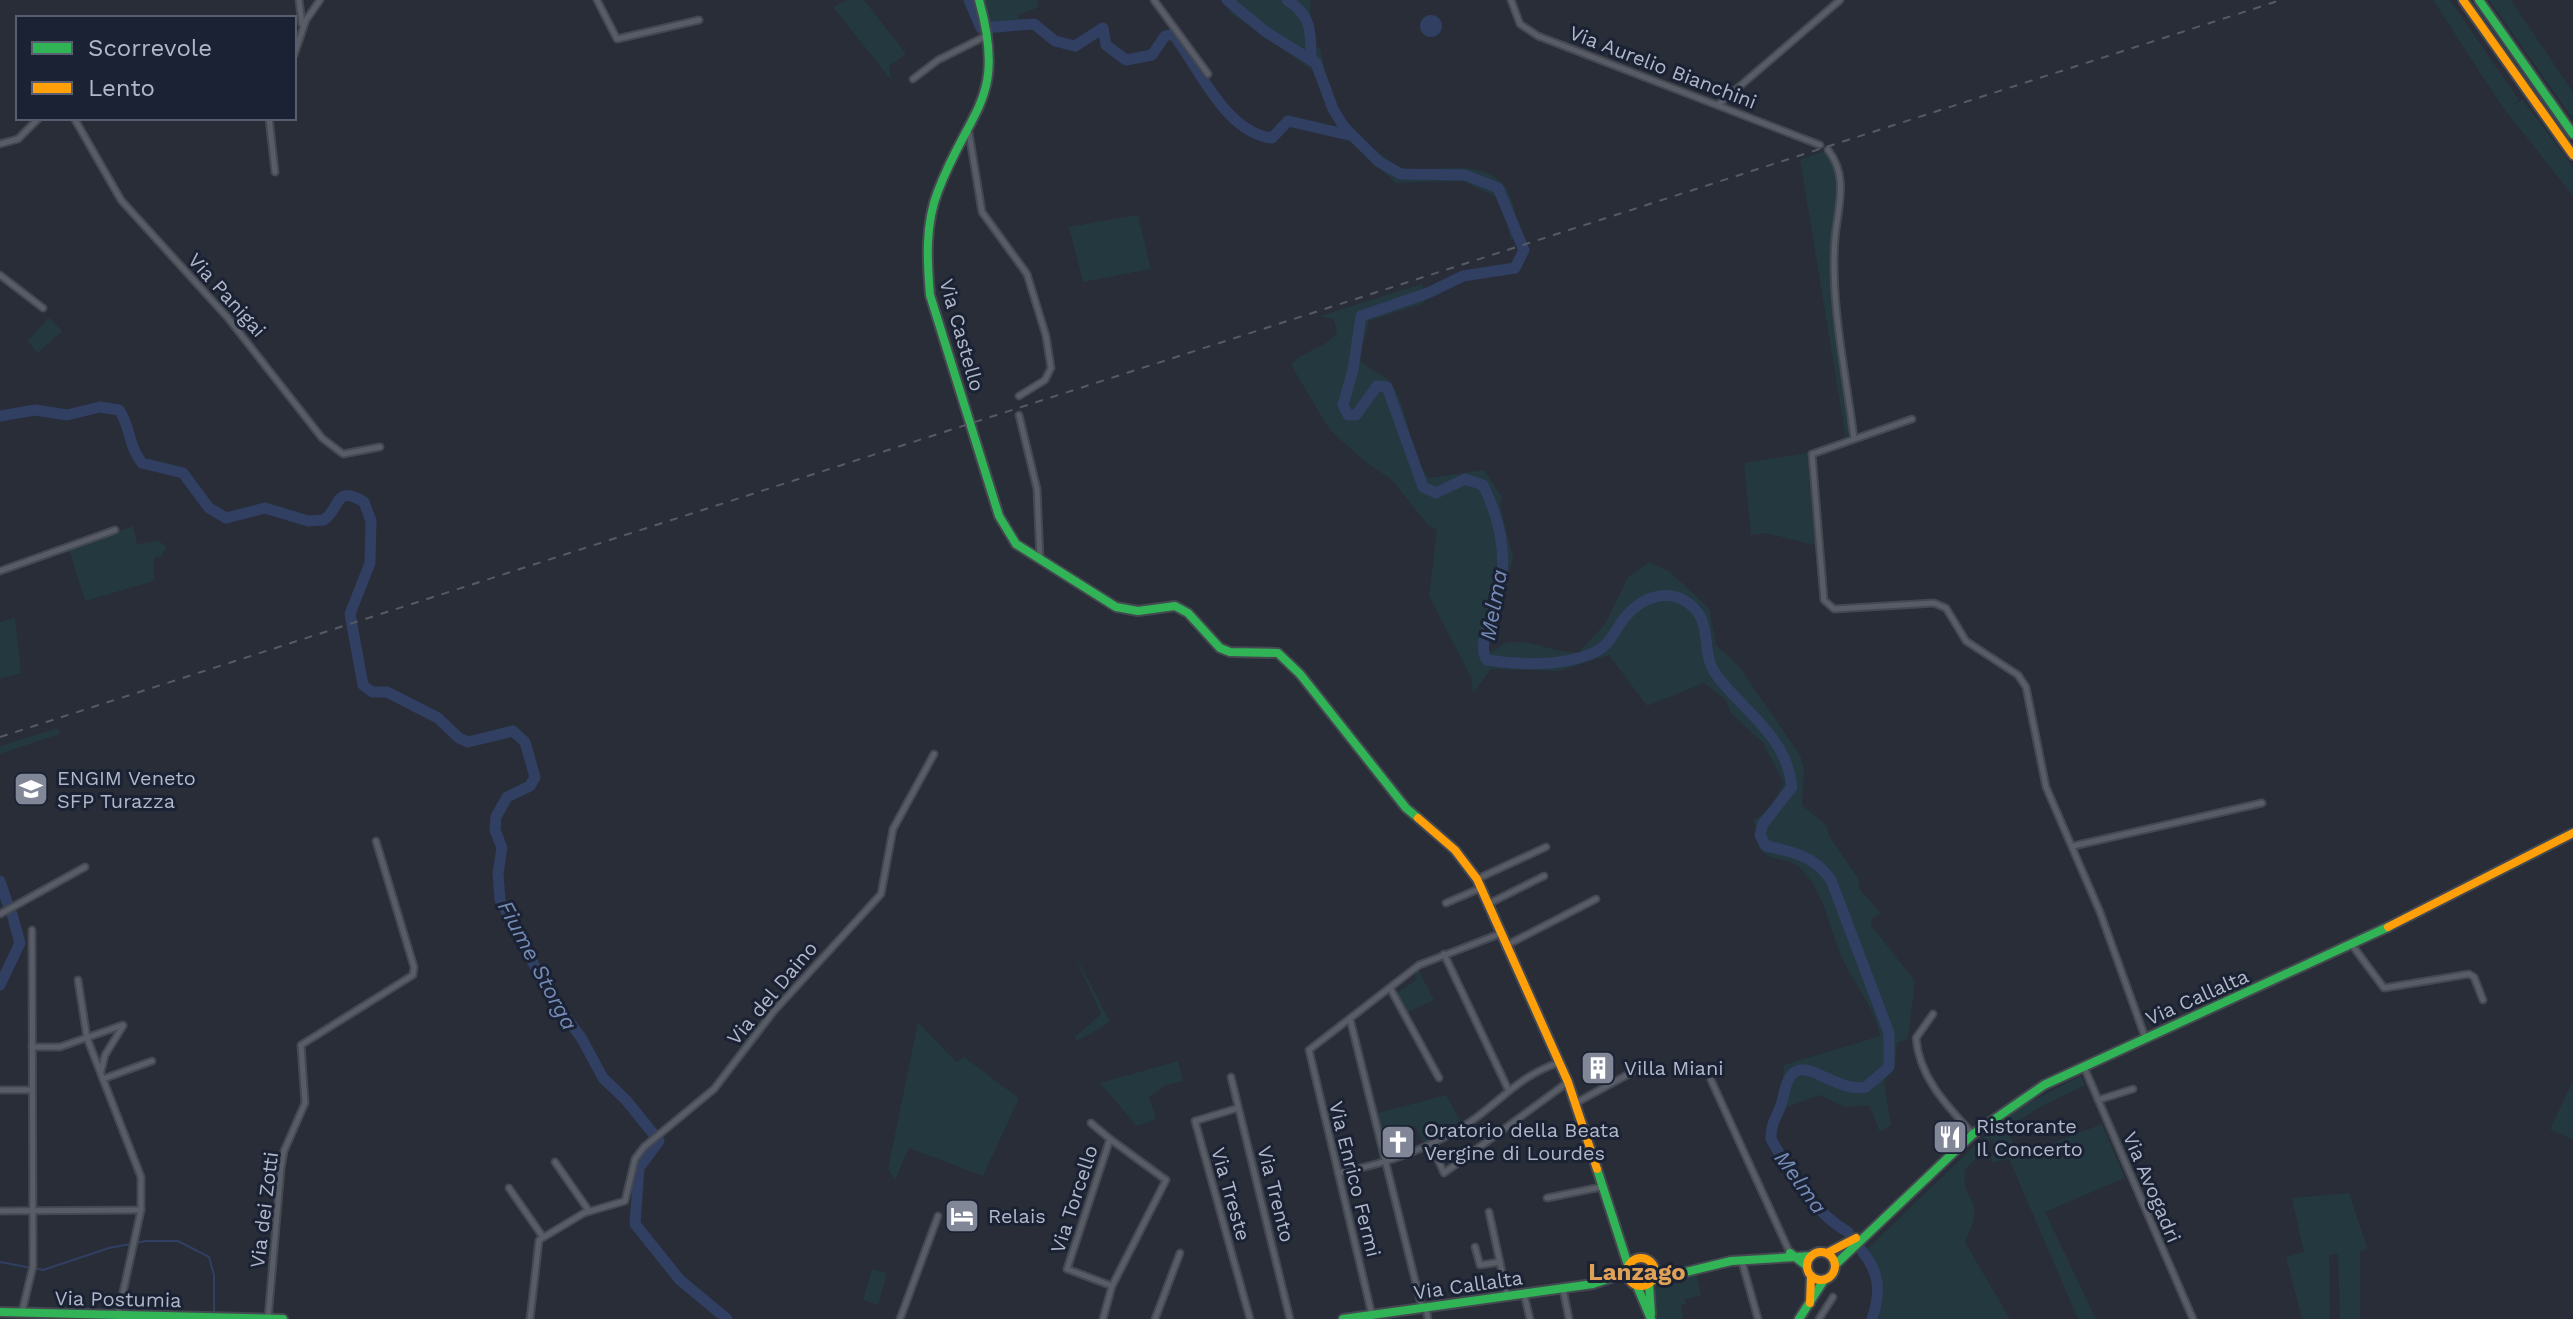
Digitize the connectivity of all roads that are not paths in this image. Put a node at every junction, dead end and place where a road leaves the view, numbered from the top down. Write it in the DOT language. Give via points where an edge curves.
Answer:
graph roads {
  1 [pos="299,0"];
  2 [pos="320,0"];
  3 [pos="597,0"];
  4 [pos="979,0"];
  5 [pos="1154,0"];
  6 [pos="1511,0"];
  7 [pos="1840,0"];
  8 [pos="2463,0"];
  9 [pos="2479,0"];
  10 [pos="699,20"];
  11 [pos="302,24"];
  12 [pos="988,34"];
  13 [pos="296,49"];
  14 [pos="1208,74"];
  15 [pos="913,79"];
  16 [pos="1717,105"];
  17 [pos="37,120"];
  18 [pos="75,120"];
  19 [pos="269,120"];
  20 [pos="969,133"];
  21 [pos="2573,134"];
  22 [pos="0,144"];
  23 [pos="1820,145"];
  24 [pos="1828,150"];
  25 [pos="2573,155"];
  26 [pos="275,172"];
  27 [pos="0,275"];
  28 [pos="43,308"];
  29 [pos="1019,396"];
  30 [pos="1019,415"];
  31 [pos="1912,419"];
  32 [pos="1854,439"];
  33 [pos="380,447"];
  34 [pos="115,530"];
  35 [pos="1040,560"];
  36 [pos="0,571"];
  37 [pos="934,754"];
  38 [pos="2262,803"];
  39 [pos="2573,833"];
  40 [pos="376,841"];
  41 [pos="2073,846"];
  42 [pos="1546,847"];
  43 [pos="85,867"];
  44 [pos="1544,876"];
  45 [pos="1479,883"];
  46 [pos="1596,899"];
  47 [pos="1446,903"];
  48 [pos="1488,904"];
  49 [pos="0,912"];
  50 [pos="32,930"];
  51 [pos="1502,933"];
  52 [pos="1507,945"];
  53 [pos="2352,945"];
  54 [pos="1444,954"];
  55 [pos="78,980"];
  56 [pos="1390,988"];
  57 [pos="2483,1000"];
  58 [pos="1933,1014"];
  59 [pos="1350,1019"];
  60 [pos="2145,1037"];
  61 [pos="87,1038"];
  62 [pos="31,1047"];
  63 [pos="152,1061"];
  64 [pos="1558,1063"];
  65 [pos="2084,1066"];
  66 [pos="1636,1070"];
  67 [pos="102,1076"];
  68 [pos="1231,1077"];
  69 [pos="1439,1078"];
  70 [pos="1711,1080"];
  71 [pos="1568,1082"];
  72 [pos="1508,1089"];
  73 [pos="2133,1089"];
  74 [pos="0,1090"];
  75 [pos="32,1090"];
  76 [pos="2098,1100"];
  77 [pos="1574,1104"];
  78 [pos="1238,1108"];
  79 [pos="1091,1123"];
  80 [pos="1973,1134"];
  81 [pos="1110,1139"];
  82 [pos="1434,1151"];
  83 [pos="555,1162"];
  84 [pos="1385,1162"];
  85 [pos="1338,1173"];
  86 [pos="1601,1187"];
  87 [pos="509,1188"];
  88 [pos="1547,1198"];
  89 [pos="141,1210"];
  90 [pos="0,1211"];
  91 [pos="589,1211"];
  92 [pos="33,1212"];
  93 [pos="1489,1212"];
  94 [pos="938,1216"];
  95 [pos="1864,1234"];
  96 [pos="540,1242"];
  97 [pos="1619,1245"];
  98 [pos="1475,1247"];
  99 [pos="1180,1253"];
  100 [pos="1790,1253"];
  101 [pos="1827,1253"];
  102 [pos="1811,1256"];
  103 [pos="1638,1258"];
  104 [pos="1500,1262"];
  105 [pos="1742,1262"];
  106 [pos="1653,1264"];
  107 [pos="1836,1264"];
  108 [pos="1807,1266"];
  109 [pos="1628,1267"];
  110 [pos="1675,1273"];
  111 [pos="1811,1276"];
  112 [pos="1824,1280"];
  113 [pos="1651,1282"];
  114 [pos="1596,1283"];
  115 [pos="1634,1284"];
  116 [pos="1112,1286"];
  117 [pos="1562,1288"];
  118 [pos="1523,1293"];
  119 [pos="1507,1295"];
  120 [pos="1833,1297"];
  121 [pos="1810,1305"];
  122 [pos="1424,1307"];
  123 [pos="0,1312"];
  124 [pos="22,1313"];
  125 [pos="118,1315"];
  126 [pos="1372,1315"];
  127 [pos="243,1318"];
  128 [pos="1362,1318"];
  129 [pos="268,1319"];
  130 [pos="283,1319"];
  131 [pos="530,1319"];
  132 [pos="900,1319"];
  133 [pos="1103,1319"];
  134 [pos="1155,1319"];
  135 [pos="1250,1319"];
  136 [pos="1290,1319"];
  137 [pos="1343,1319"];
  138 [pos="1428,1319"];
  139 [pos="1530,1319"];
  140 [pos="1569,1319"];
  141 [pos="1651,1319"];
  142 [pos="1758,1319"];
  143 [pos="1799,1319"];
  144 [pos="1819,1319"];
  145 [pos="2193,1319"];
  1 -- 11 [label="street"];
  2 -- 13 [label="street"];
  3 -- 10 [label="street" via="617,39"];
  4 -- 12 [label="main road, Via Castello"];
  5 -- 14 [label="street"];
  6 -- 16 [label="street, Via Aurelio Bianchini" via="1528,31"];
  7 -- 16 [label="street"];
  8 -- 25 [label="main road"];
  9 -- 21 [label="main road"];
  12 -- 15 [label="street"];
  12 -- 20 [label="main road, Via Castello" via="990,69"];
  16 -- 23 [label="street, Via Aurelio Bianchini"];
  17 -- 22 [label="street" via="18,139"];
  18 -- 33 [label="street, Via Panigai" via="121,200 228,318 334,451"];
  19 -- 26 [label="street"];
  20 -- 29 [label="street, Via Castello" via="982,212 1027,274 1046,336 1051,368 1045,380"];
  20 -- 35 [label="main road, Via Castello" via="931,212 930,295 999,516 1016,544"];
  24 -- 32 [label="street" via="1841,179 1833,274"];
  27 -- 28 [label="street"];
  30 -- 35 [label="street" via="1037,489"];
  31 -- 32 [label="street"];
  32 -- 41 [label="street" via="1821,450 1810,460 1827,607 1934,603 1946,608 1966,641 2018,675 2030,699 2046,787"];
  34 -- 36 [label="street"];
  35 -- 45 [label="main road" via="1126,611 1175,606 1230,652 1278,653 1406,808 1455,850"];
  37 -- 91 [label="street, Via del Daino" via="893,829 875,903 774,1011 714,1089 635,1159 629,1197"];
  38 -- 41 [label="street"];
  39 -- 53 [label="main road, Via Callalta"];
  40 -- 129 [label="street, Via dei Zotti" via="413,975 301,1045 305,1103 281,1168"];
  41 -- 60 [label="street"];
  42 -- 45 [label="street"];
  43 -- 49 [label="street"];
  44 -- 48 [label="street"];
  45 -- 47 [label="street"];
  45 -- 48 [label="main road"];
  46 -- 52 [label="street"];
  48 -- 51 [label="main road"];
  50 -- 62 [label="street"];
  51 -- 52 [label="main road"];
  51 -- 54 [label="street"];
  52 -- 64 [label="main road"];
  53 -- 57 [label="street" via="2384,988 2469,974"];
  53 -- 60 [label="main road, Via Callalta"];
  54 -- 56 [label="street" via="1419,965"];
  54 -- 72 [label="street"];
  55 -- 61 [label="street"];
  56 -- 59 [label="street"];
  56 -- 69 [label="street"];
  58 -- 80 [label="street" via="1916,1038 1917,1053 1938,1095"];
  59 -- 84 [label="street"];
  59 -- 85 [label="street, Via Enrico Fermi" via="1309,1050"];
  60 -- 65 [label="main road, Via Callalta"];
  61 -- 62 [label="street" via="60,1047"];
  61 -- 67 [label="street"];
  61 -- 67 [label="street" via="123,1025 105,1055"];
  62 -- 75 [label="street"];
  63 -- 67 [label="street"];
  64 -- 71 [label="main road"];
  64 -- 72 [label="street"];
  65 -- 76 [label="street, Via Avogadri"];
  65 -- 80 [label="main road, Via Callalta"];
  66 -- 77 [label="street"];
  67 -- 89 [label="street" via="141,1177"];
  68 -- 78 [label="street, Via Trento"];
  70 -- 100 [label="street"];
  71 -- 77 [label="main road"];
  71 -- 82 [label="street" via="1444,1173"];
  72 -- 84 [label="street" via="1470,1122"];
  73 -- 76 [label="street"];
  74 -- 75 [label="street"];
  75 -- 92 [label="street"];
  76 -- 145 [label="street, Via Avogadri"];
  77 -- 86 [label="main road"];
  78 -- 135 [label="street, Via Treste" via="1195,1121"];
  78 -- 136 [label="street, Via Trento"];
  79 -- 81 [label="street, Via Torcello"];
  80 -- 95 [label="main road, Via Callalta"];
  81 -- 116 [label="street, Via Torcello" via="1067,1269"];
  81 -- 116 [label="street, Via Torcello" via="1166,1180"];
  83 -- 91 [label="street"];
  84 -- 85 [label="street"];
  84 -- 122 [label="street"];
  85 -- 126 [label="street, Via Enrico Fermi"];
  86 -- 88 [label="street"];
  86 -- 97 [label="main road"];
  87 -- 96 [label="street"];
  89 -- 92 [label="street"];
  89 -- 125 [label="street"];
  90 -- 92 [label="street"];
  91 -- 96 [label="street, Via del Daino"];
  92 -- 124 [label="street" via="32,1269"];
  93 -- 104 [label="street"];
  94 -- 132 [label="street"];
  95 -- 101 [label="main road, Via Callalta"];
  95 -- 107 [label="main road, Via Callalta"];
  96 -- 131 [label="street"];
  97 -- 103 [label="main road"];
  97 -- 109 [label="main road"];
  98 -- 104 [label="street" via="1480,1265"];
  99 -- 134 [label="street"];
  100 -- 102 [label="main road, Via Callalta"];
  100 -- 105 [label="main road, Via Callalta"];
  100 -- 108 [label="main road"];
  101 -- 102 [label="main road"];
  101 -- 107 [label="main road"];
  102 -- 108 [label="main road"];
  103 -- 106 [label="main road"];
  103 -- 109 [label="main road, Via Callalta"];
  104 -- 119 [label="street"];
  105 -- 110 [label="main road, Via Callalta"];
  105 -- 142 [label="street"];
  106 -- 110 [label="main road"];
  106 -- 113 [label="main road"];
  107 -- 112 [label="main road" via="1833,1275"];
  108 -- 111 [label="main road"];
  109 -- 114 [label="main road, Via Callalta"];
  109 -- 115 [label="main road"];
  110 -- 113 [label="main road, Via Callalta"];
  111 -- 112 [label="main road"];
  111 -- 121 [label="main road"];
  112 -- 121 [label="main road"];
  113 -- 115 [label="main road, Via Callalta"];
  113 -- 141 [label="main road"];
  114 -- 115 [label="main road, Via Callalta"];
  114 -- 117 [label="main road, Via Callalta"];
  115 -- 141 [label="main road"];
  116 -- 133 [label="street, Via Torcello"];
  117 -- 118 [label="main road, Via Callalta"];
  117 -- 140 [label="street"];
  118 -- 119 [label="main road, Via Callalta"];
  118 -- 139 [label="street"];
  119 -- 122 [label="main road, Via Callalta"];
  120 -- 144 [label="street"];
  121 -- 143 [label="main road"];
  122 -- 126 [label="main road, Via Callalta"];
  122 -- 138 [label="street"];
  123 -- 124 [label="main road, Via Postumia"];
  124 -- 125 [label="main road, Via Postumia"];
  125 -- 127 [label="main road, Via Postumia"];
  126 -- 128 [label="main road, Via Callalta"];
  127 -- 129 [label="main road, Via Postumia"];
  128 -- 137 [label="main road, Via Callalta"];
  129 -- 130 [label="main road, Via Postumia"];
}
